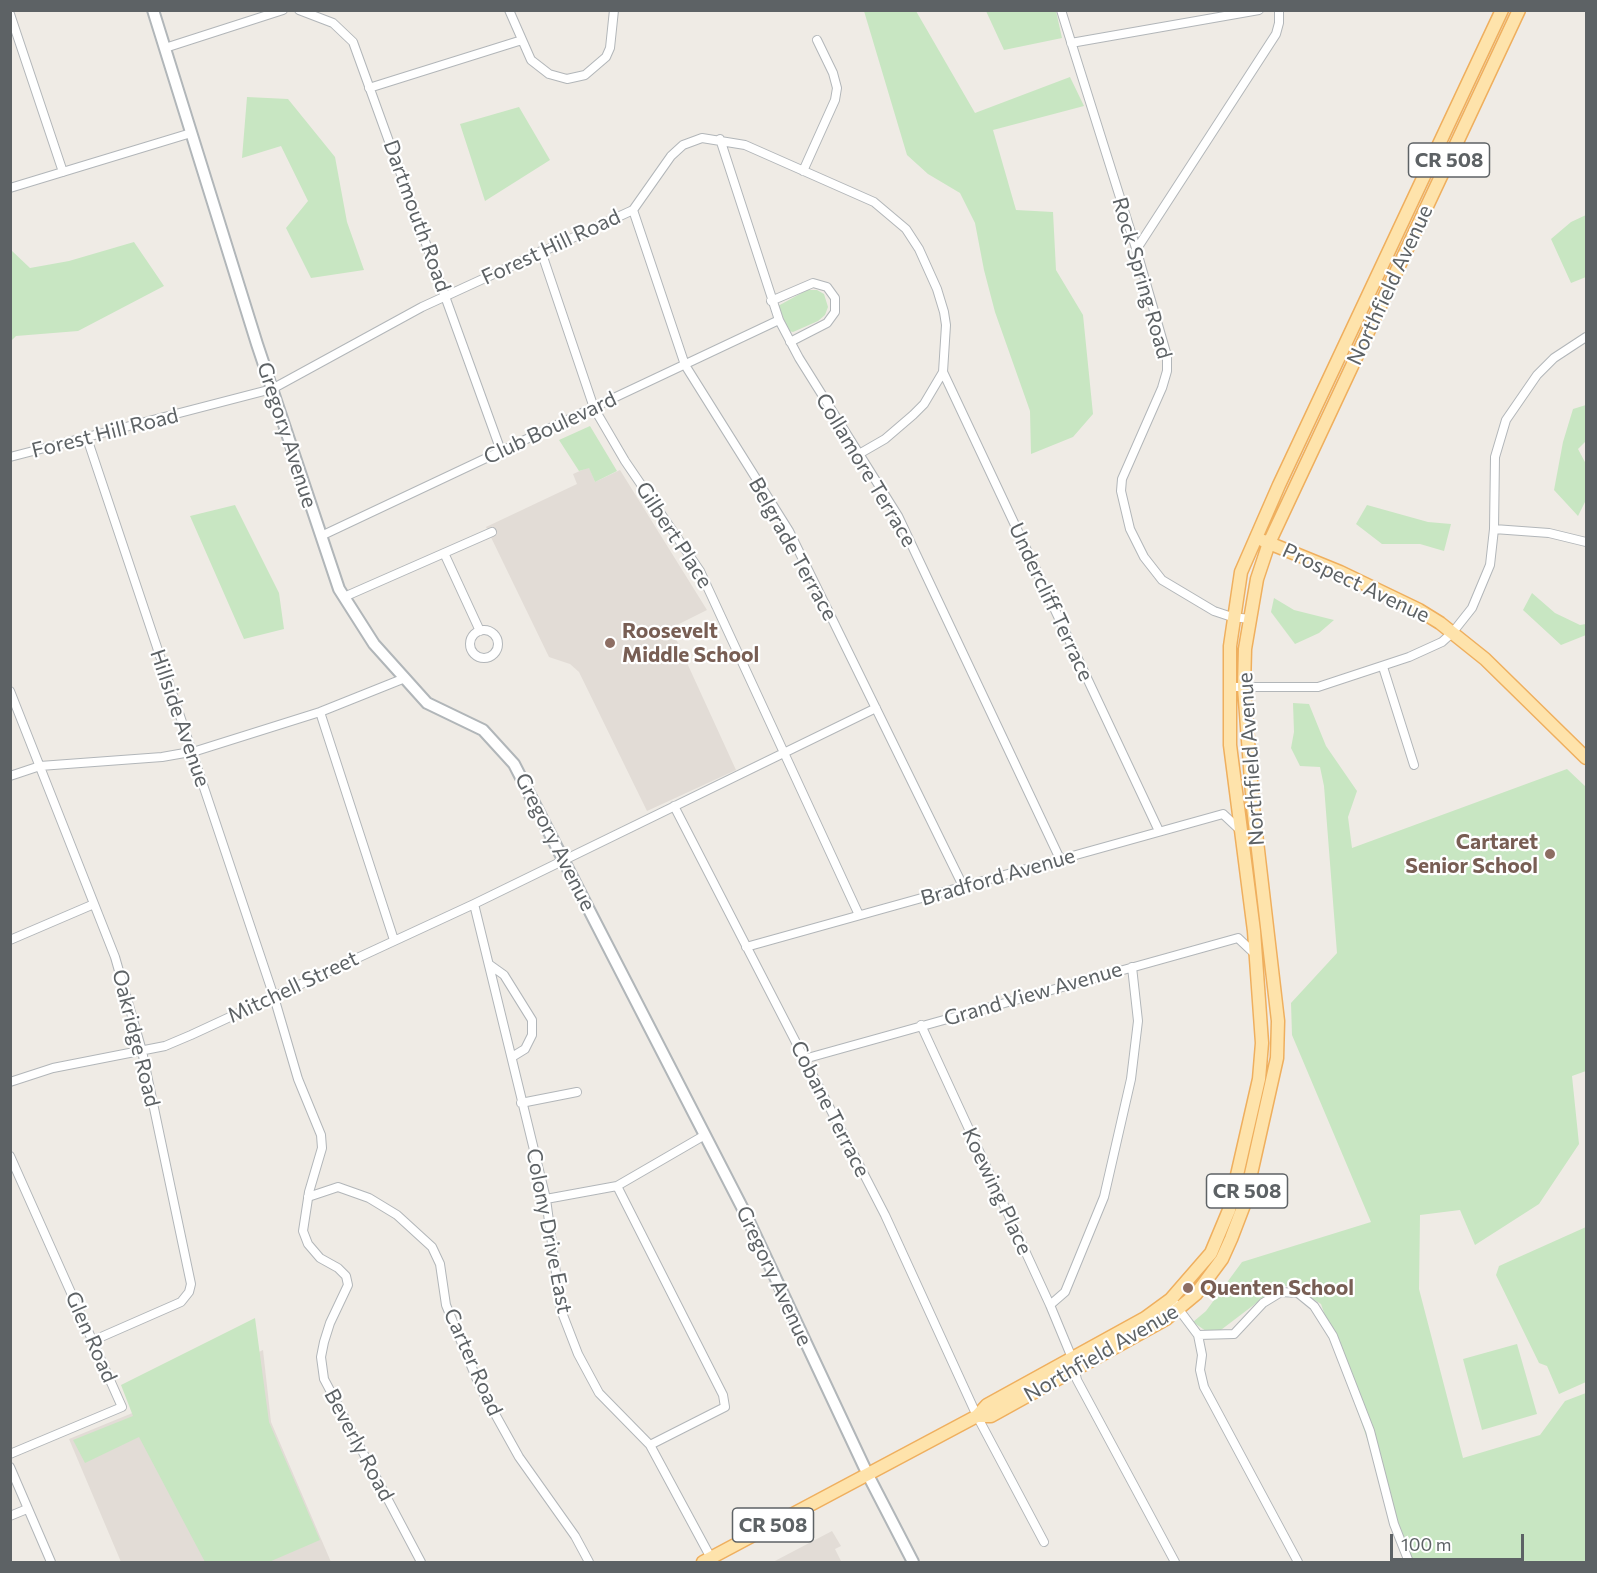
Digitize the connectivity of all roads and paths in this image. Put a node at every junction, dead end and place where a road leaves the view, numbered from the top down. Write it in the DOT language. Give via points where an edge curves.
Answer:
graph roads {
  1 [pos="153,10"];
  2 [pos="284,10"];
  3 [pos="299,10"];
  4 [pos="509,10"];
  5 [pos="614,10"];
  6 [pos="1061,10"];
  7 [pos="1258,10"];
  8 [pos="1279,10"];
  9 [pos="1502,10"];
  10 [pos="1519,10"];
  11 [pos="10,14"];
  12 [pos="522,40"];
  13 [pos="817,40"];
  14 [pos="1071,43"];
  15 [pos="165,48"];
  16 [pos="369,88"];
  17 [pos="191,133"];
  18 [pos="720,139"];
  19 [pos="1435,154"];
  20 [pos="1449,161"];
  21 [pos="803,171"];
  22 [pos="63,172"];
  23 [pos="10,188"];
  24 [pos="633,210"];
  25 [pos="1136,250"];
  26 [pos="541,251"];
  27 [pos="446,296"];
  28 [pos="771,301"];
  29 [pos="779,320"];
  30 [pos="1587,337"];
  31 [pos="790,342"];
  32 [pos="685,365"];
  33 [pos="943,372"];
  34 [pos="272,389"];
  35 [pos="594,408"];
  36 [pos="87,438"];
  37 [pos="501,451"];
  38 [pos="859,454"];
  39 [pos="10,457"];
  40 [pos="1494,529"];
  41 [pos="492,532"];
  42 [pos="321,536"];
  43 [pos="1255,538"];
  44 [pos="1587,542"];
  45 [pos="1269,543"];
  46 [pos="444,553"];
  47 [pos="344,597"];
  48 [pos="1232,618"];
  49 [pos="1250,619"];
  50 [pos="480,631"];
  51 [pos="1453,632"];
  52 [pos="1383,667"];
  53 [pos="405,678"];
  54 [pos="1229,687"];
  55 [pos="1244,687"];
  56 [pos="10,691"];
  57 [pos="876,708"];
  58 [pos="320,712"];
  59 [pos="191,752"];
  60 [pos="785,752"];
  61 [pos="1587,758"];
  62 [pos="1414,765"];
  63 [pos="40,766"];
  64 [pos="10,776"];
  65 [pos="674,806"];
  66 [pos="1253,807"];
  67 [pos="1239,809"];
  68 [pos="1160,831"];
  69 [pos="1242,832"];
  70 [pos="1060,859"];
  71 [pos="564,860"];
  72 [pos="963,886"];
  73 [pos="94,904"];
  74 [pos="474,904"];
  75 [pos="859,915"];
  76 [pos="1254,931"];
  77 [pos="1267,931"];
  78 [pos="10,940"];
  79 [pos="394,940"];
  80 [pos="746,947"];
  81 [pos="1256,956"];
  82 [pos="490,965"];
  83 [pos="1132,967"];
  84 [pos="274,997"];
  85 [pos="921,1025"];
  86 [pos="142,1051"];
  87 [pos="512,1057"];
  88 [pos="804,1059"];
  89 [pos="10,1082"];
  90 [pos="578,1092"];
  91 [pos="521,1103"];
  92 [pos="705,1135"];
  93 [pos="10,1156"];
  94 [pos="617,1186"];
  95 [pos="308,1197"];
  96 [pos="546,1199"];
  97 [pos="1171,1299"];
  98 [pos="1050,1305"];
  99 [pos="1181,1309"];
  100 [pos="1198,1335"];
  101 [pos="93,1341"];
  102 [pos="1074,1364"];
  103 [pos="977,1416"];
  104 [pos="650,1445"];
  105 [pos="10,1454"];
  106 [pos="10,1467"];
  107 [pos="868,1474"];
  108 [pos="27,1509"];
  109 [pos="10,1516"];
  110 [pos="1044,1542"];
  111 [pos="707,1560"];
  112 [pos="51,1563"];
  113 [pos="421,1563"];
  114 [pos="589,1563"];
  115 [pos="913,1563"];
  116 [pos="1175,1563"];
  117 [pos="1298,1563"];
  118 [pos="1409,1563"];
  1 -- 15 [label="main road, Gregory Avenue"];
  2 -- 15 [label="street"];
  3 -- 16 [label="street, Dartmouth Road" via="333,23 353,42"];
  4 -- 12 [label="street"];
  5 -- 12 [label="street" via="610,48 600,64 585,75 567,79 549,74 531,60"];
  6 -- 14 [label="street, Rock Spring Road"];
  7 -- 14 [label="street"];
  8 -- 25 [label="street" via="1276,34"];
  9 -- 19 [label="main road, Northfield Avenue / CR 508"];
  10 -- 20 [label="main road, Northfield Avenue / CR 508"];
  11 -- 22 [label="street"];
  12 -- 16 [label="street"];
  13 -- 21 [label="street" via="837,88"];
  14 -- 25 [label="street, Rock Spring Road"];
  15 -- 17 [label="main road, Gregory Avenue"];
  16 -- 27 [label="street, Dartmouth Road"];
  17 -- 22 [label="street"];
  17 -- 34 [label="main road, Gregory Avenue"];
  18 -- 21 [label="street, Forest Hill Road" via="745,145"];
  18 -- 24 [label="street, Forest Hill Road" via="702,138 683,145"];
  18 -- 28 [label="street, Collamore Terrace"];
  19 -- 20 [label="main road"];
  19 -- 43 [label="main road, Northfield Avenue / CR 508"];
  20 -- 45 [label="main road, Northfield Avenue / CR 508"];
  21 -- 33 [label="street, Forest Hill Road" via="874,202 906,229 944,312"];
  22 -- 23 [label="street"];
  24 -- 26 [label="street, Forest Hill Road"];
  24 -- 32 [label="street, Belgrade Terrace"];
  25 -- 48 [label="street, Rock Spring Road" via="1167,356 1167,371 1122,479 1130,529 1140,551 1162,580"];
  26 -- 27 [label="street, Forest Hill Road"];
  26 -- 35 [label="street, Gilbert Place"];
  27 -- 34 [label="street, Forest Hill Road"];
  27 -- 37 [label="street, Dartmouth Road"];
  28 -- 29 [label="street, Collamore Terrace"];
  28 -- 31 [label="street" via="813,283 826,287 835,298 835,312 827,323"];
  29 -- 31 [label="street, Collamore Terrace"];
  29 -- 32 [label="street, Club Boulevard"];
  30 -- 40 [label="street" via="1554,358 1537,375 1506,420 1495,458"];
  31 -- 38 [label="street, Collamore Terrace"];
  32 -- 35 [label="street, Club Boulevard"];
  32 -- 57 [label="street, Belgrade Terrace" via="789,531"];
  33 -- 38 [label="street, Forest Hill Road" via="913,415 885,439"];
  33 -- 68 [label="street, Undercliff Terrace"];
  34 -- 36 [label="street, Forest Hill Road"];
  34 -- 42 [label="main road, Gregory Avenue"];
  35 -- 37 [label="street, Club Boulevard"];
  35 -- 60 [label="street, Gilbert Place" via="700,571"];
  36 -- 39 [label="street, Forest Hill Road"];
  36 -- 59 [label="street, Hillside Avenue"];
  37 -- 42 [label="street, Club Boulevard"];
  38 -- 70 [label="street, Collamore Terrace" via="898,516"];
  40 -- 44 [label="street" via="1549,533"];
  40 -- 51 [label="street" via="1484,583 1472,609"];
  41 -- 46 [label="street"];
  42 -- 47 [label="main road, Gregory Avenue"];
  43 -- 45 [label="main road, Prospect Avenue"];
  43 -- 48 [label="main road, Northfield Avenue / CR 508" via="1241,572"];
  45 -- 49 [label="main road, Northfield Avenue / CR 508"];
  45 -- 51 [label="main road, Prospect Avenue" via="1419,610"];
  46 -- 47 [label="street"];
  46 -- 50 [label="street"];
  47 -- 53 [label="main road, Gregory Avenue" via="374,644"];
  48 -- 49 [label="street, Rock Spring Road"];
  48 -- 54 [label="main road, Northfield Avenue / CR 508"];
  49 -- 55 [label="main road, Northfield Avenue / CR 508"];
  51 -- 52 [label="street" via="1431,647"];
  51 -- 61 [label="main road, Prospect Avenue"];
  52 -- 55 [label="street" via="1310,689"];
  52 -- 62 [label="street"];
  53 -- 58 [label="street"];
  53 -- 71 [label="main road, Gregory Avenue" via="427,704 483,730 513,764"];
  54 -- 55 [label="street"];
  54 -- 67 [label="main road, Northfield Avenue / CR 508" via="1230,745"];
  55 -- 66 [label="main road, Northfield Avenue / CR 508"];
  56 -- 63 [label="street, Oakridge Road"];
  57 -- 60 [label="street, Mitchell Street"];
  57 -- 72 [label="street, Belgrade Terrace"];
  58 -- 59 [label="street"];
  58 -- 79 [label="street"];
  59 -- 63 [label="street"];
  59 -- 84 [label="street, Hillside Avenue"];
  60 -- 65 [label="street, Mitchell Street"];
  60 -- 75 [label="street, Gilbert Place"];
  63 -- 64 [label="street"];
  63 -- 73 [label="street, Oakridge Road"];
  65 -- 71 [label="street, Mitchell Street"];
  65 -- 80 [label="street, Cobane Terrace"];
  66 -- 67 [label="main road"];
  66 -- 77 [label="main road, Northfield Avenue / CR 508"];
  67 -- 69 [label="main road, Northfield Avenue / CR 508"];
  68 -- 69 [label="street, Bradford Avenue" via="1223,814"];
  68 -- 70 [label="street, Bradford Avenue"];
  69 -- 76 [label="main road, Northfield Avenue / CR 508"];
  70 -- 72 [label="street, Bradford Avenue"];
  71 -- 74 [label="street, Mitchell Street"];
  71 -- 92 [label="main road, Gregory Avenue"];
  72 -- 75 [label="street, Bradford Avenue"];
  73 -- 78 [label="street"];
  73 -- 86 [label="street, Oakridge Road" via="115,957"];
  74 -- 79 [label="street, Mitchell Street"];
  74 -- 82 [label="street, Colony Drive East"];
  75 -- 80 [label="street, Bradford Avenue"];
  76 -- 77 [label="main road"];
  76 -- 81 [label="main road, Northfield Avenue / CR 508"];
  77 -- 99 [label="main road, Northfield Avenue / CR 508" via="1278,1021 1271,1091 1244,1205 1231,1239 1209,1277"];
  79 -- 84 [label="street, Mitchell Street"];
  80 -- 88 [label="street, Cobane Terrace"];
  81 -- 83 [label="street, Grand View Avenue" via="1238,938"];
  81 -- 97 [label="main road, Northfield Avenue / CR 508" via="1262,1016 1259,1079 1229,1210 1211,1253"];
  82 -- 87 [label="street, Colony Drive East"];
  82 -- 87 [label="street" via="504,975 532,1020 532,1035 525,1049"];
  83 -- 85 [label="street, Grand View Avenue"];
  83 -- 98 [label="street" via="1138,1021 1131,1078 1104,1197 1065,1292"];
  84 -- 86 [label="street, Mitchell Street" via="191,1035"];
  84 -- 95 [label="street, Beverly Road" via="298,1079 321,1135 322,1148"];
  85 -- 88 [label="street, Grand View Avenue"];
  85 -- 98 [label="street, Koewing Place"];
  86 -- 89 [label="street, Mitchell Street" via="53,1068"];
  86 -- 101 [label="street, Oakridge Road" via="191,1284 181,1302"];
  87 -- 91 [label="street, Colony Drive East"];
  88 -- 103 [label="street, Cobane Terrace" via="885,1215"];
  90 -- 91 [label="street"];
  91 -- 96 [label="street, Colony Drive East"];
  92 -- 94 [label="street"];
  92 -- 107 [label="main road, Gregory Avenue"];
  93 -- 101 [label="street, Glen Road"];
  94 -- 96 [label="street"];
  94 -- 104 [label="street" via="723,1395 725,1407"];
  95 -- 113 [label="street, Beverly Road" via="303,1231 308,1244 346,1276 348,1285 324,1342 324,1379"];
  95 -- 114 [label="street, Carter Road" via="338,1186 369,1198 397,1215 432,1247 440,1264 446,1305 480,1387 519,1456"];
  96 -- 104 [label="street, Colony Drive East" via="561,1310 578,1354 599,1394"];
  97 -- 99 [label="street"];
  97 -- 102 [label="main road, Northfield Avenue / CR 508"];
  98 -- 102 [label="street, Koewing Place"];
  99 -- 100 [label="street"];
  99 -- 102 [label="main road, Northfield Avenue / CR 508" via="1143,1334"];
  100 -- 117 [label="street" via="1204,1387"];
  100 -- 118 [label="street" via="1234,1334 1263,1304 1281,1292 1298,1293 1314,1306 1333,1336 1370,1431 1394,1524"];
  101 -- 105 [label="street, Glen Road" via="122,1407"];
  102 -- 103 [label="main road, Northfield Avenue / CR 508" via="991,1416"];
  102 -- 116 [label="street, Koewing Place" via="1077,1380"];
  103 -- 107 [label="main road, Northfield Avenue / CR 508"];
  103 -- 110 [label="street, Cobane Terrace"];
  104 -- 111 [label="street, Colony Drive East"];
  106 -- 108 [label="street"];
  107 -- 111 [label="main road, Northfield Avenue / CR 508"];
  107 -- 115 [label="main road, Gregory Avenue"];
  108 -- 109 [label="street"];
  108 -- 112 [label="street"];
}
